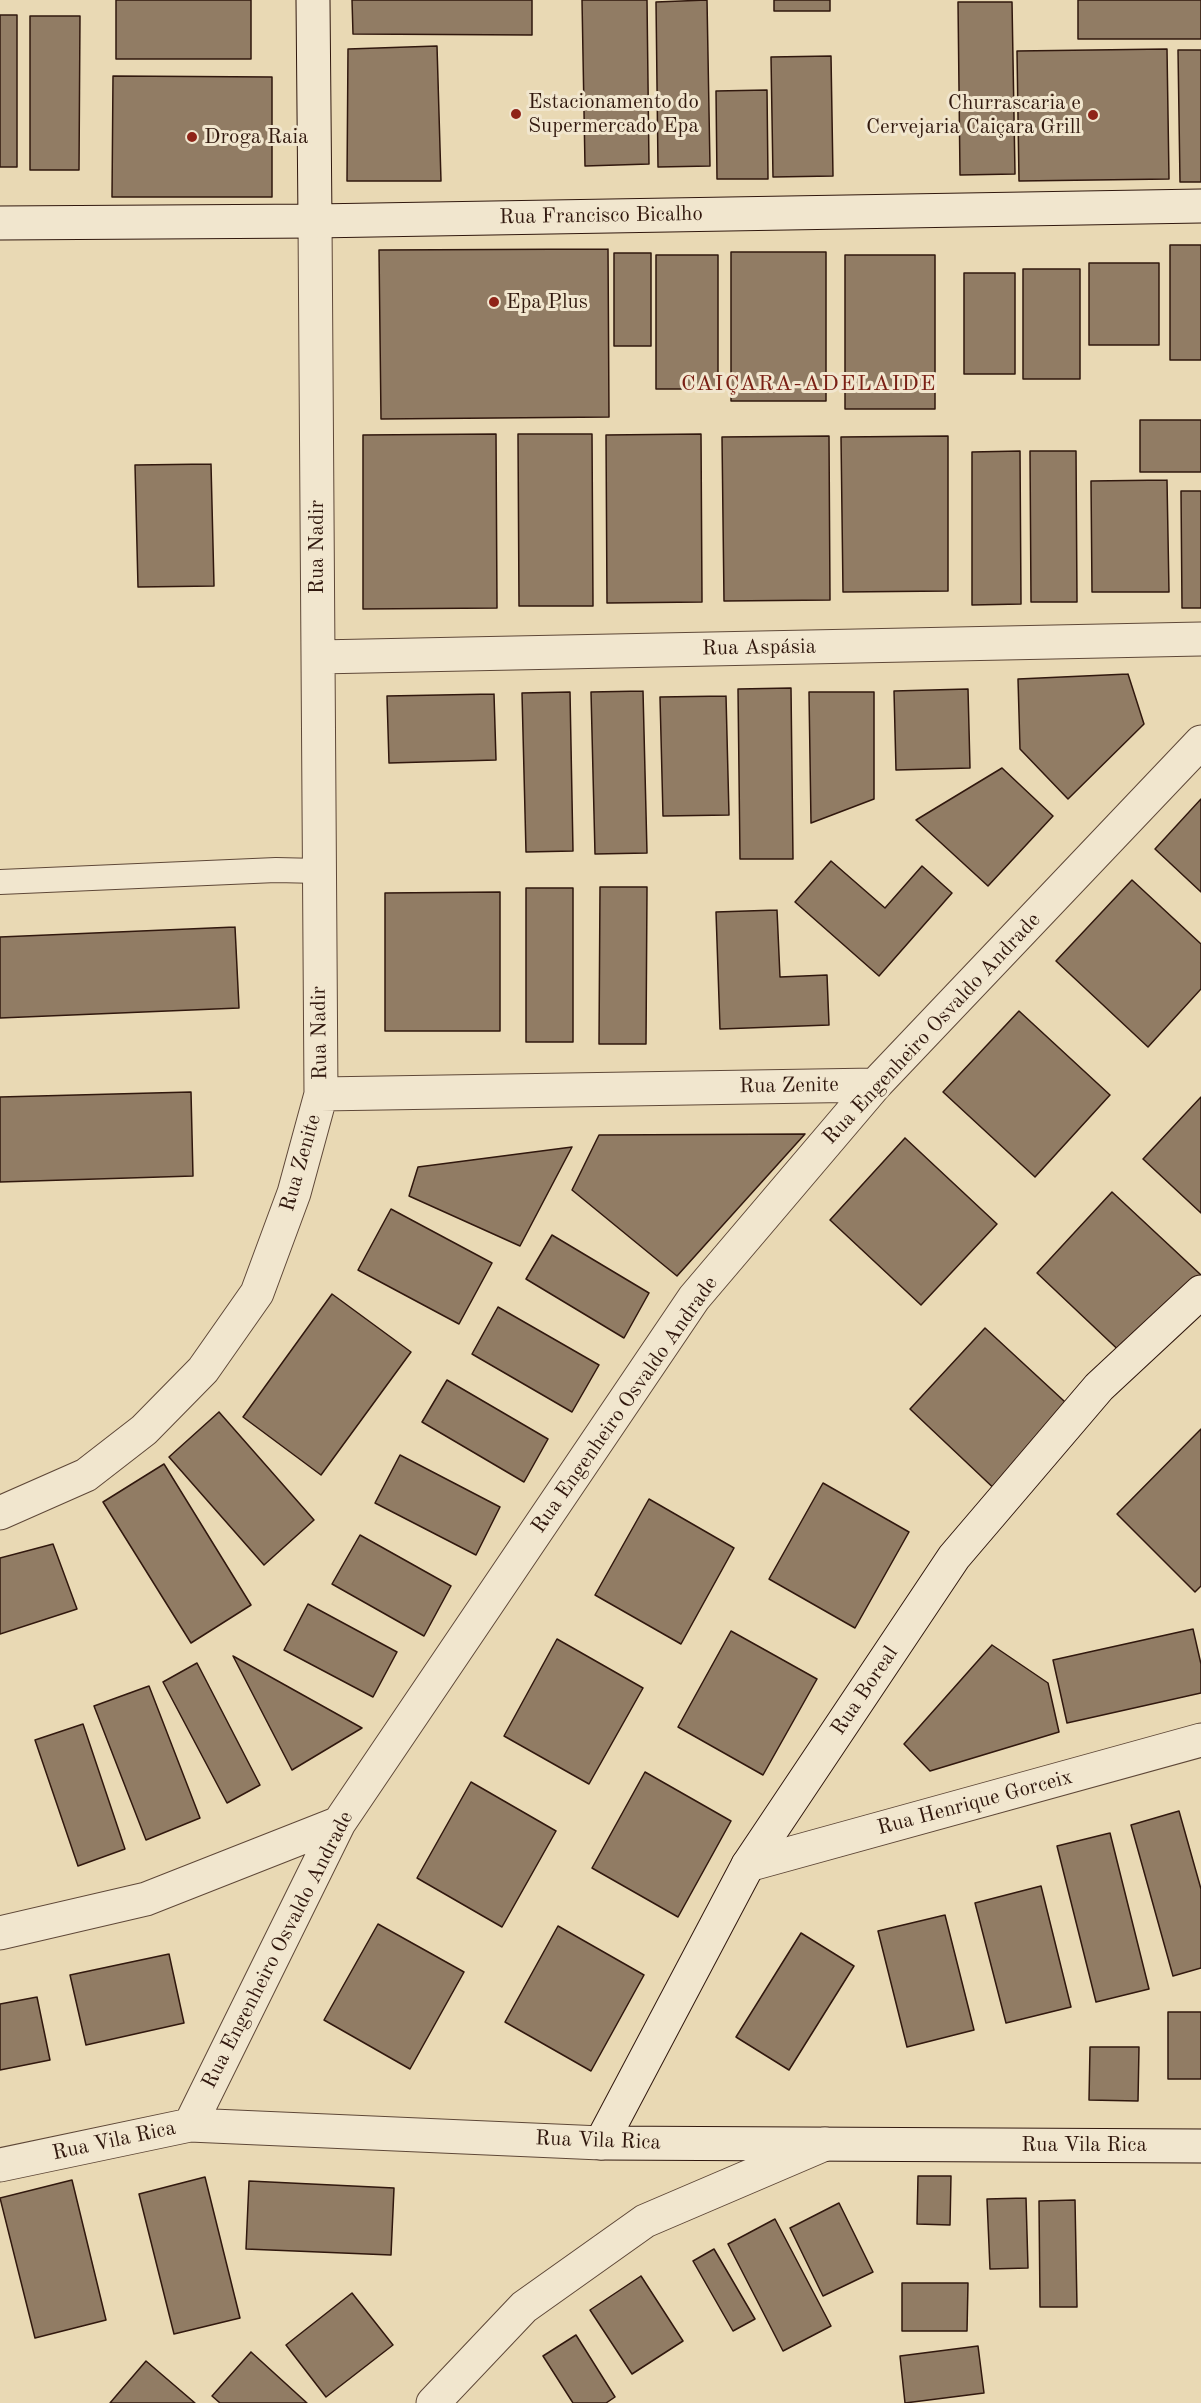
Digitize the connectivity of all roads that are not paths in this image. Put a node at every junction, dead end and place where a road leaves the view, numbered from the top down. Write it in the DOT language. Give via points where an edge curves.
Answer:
graph roads {
  1 [pos="313,0"];
  2 [pos="1201,206"];
  3 [pos="315,220"];
  4 [pos="0,223"];
  5 [pos="1201,639"];
  6 [pos="318,657"];
  7 [pos="1201,742"];
  8 [pos="319,872"];
  9 [pos="0,882"];
  10 [pos="875,1085"];
  11 [pos="321,1094"];
  12 [pos="1201,1292"];
  13 [pos="0,1513"];
  14 [pos="1201,1740"];
  15 [pos="339,1823"];
  16 [pos="748,1865"];
  17 [pos="0,1933"];
  18 [pos="190,2125"];
  19 [pos="601,2143"];
  20 [pos="825,2144"];
  21 [pos="1201,2146"];
  22 [pos="0,2165"];
  23 [pos="433,2403"];
  1 -- 3 [label="street, Rua Nadir"];
  2 -- 3 [label="street, Rua Francisco Bicalho"];
  3 -- 4 [label="street, Rua Francisco Bicalho"];
  3 -- 6 [label="street, Rua Nadir"];
  5 -- 6 [label="street, Rua Aspásia"];
  6 -- 8 [label="street, Rua Nadir"];
  7 -- 10 [label="street, Rua Engenheiro Osvaldo Andrade"];
  8 -- 9 [label="lane" via="276,870"];
  8 -- 11 [label="street, Rua Nadir"];
  10 -- 11 [label="street, Rua Zenite"];
  10 -- 15 [label="street, Rua Engenheiro Osvaldo Andrade" via="694,1298"];
  11 -- 13 [label="street, Rua Zenite" via="294,1193 257,1293 203,1370 144,1430 86,1475"];
  12 -- 16 [label="street, Rua Boreal" via="1099,1387 954,1557"];
  14 -- 16 [label="street, Rua Henrique Gorceix"];
  15 -- 17 [label="street" via="146,1899"];
  15 -- 18 [label="street, Rua Engenheiro Osvaldo Andrade"];
  16 -- 19 [label="street, Rua Boreal"];
  18 -- 19 [label="street, Rua Vila Rica"];
  18 -- 22 [label="street, Rua Vila Rica"];
  19 -- 20 [label="street, Rua Vila Rica"];
  20 -- 21 [label="street, Rua Vila Rica"];
  20 -- 23 [label="street" via="645,2221 524,2307"];
}
